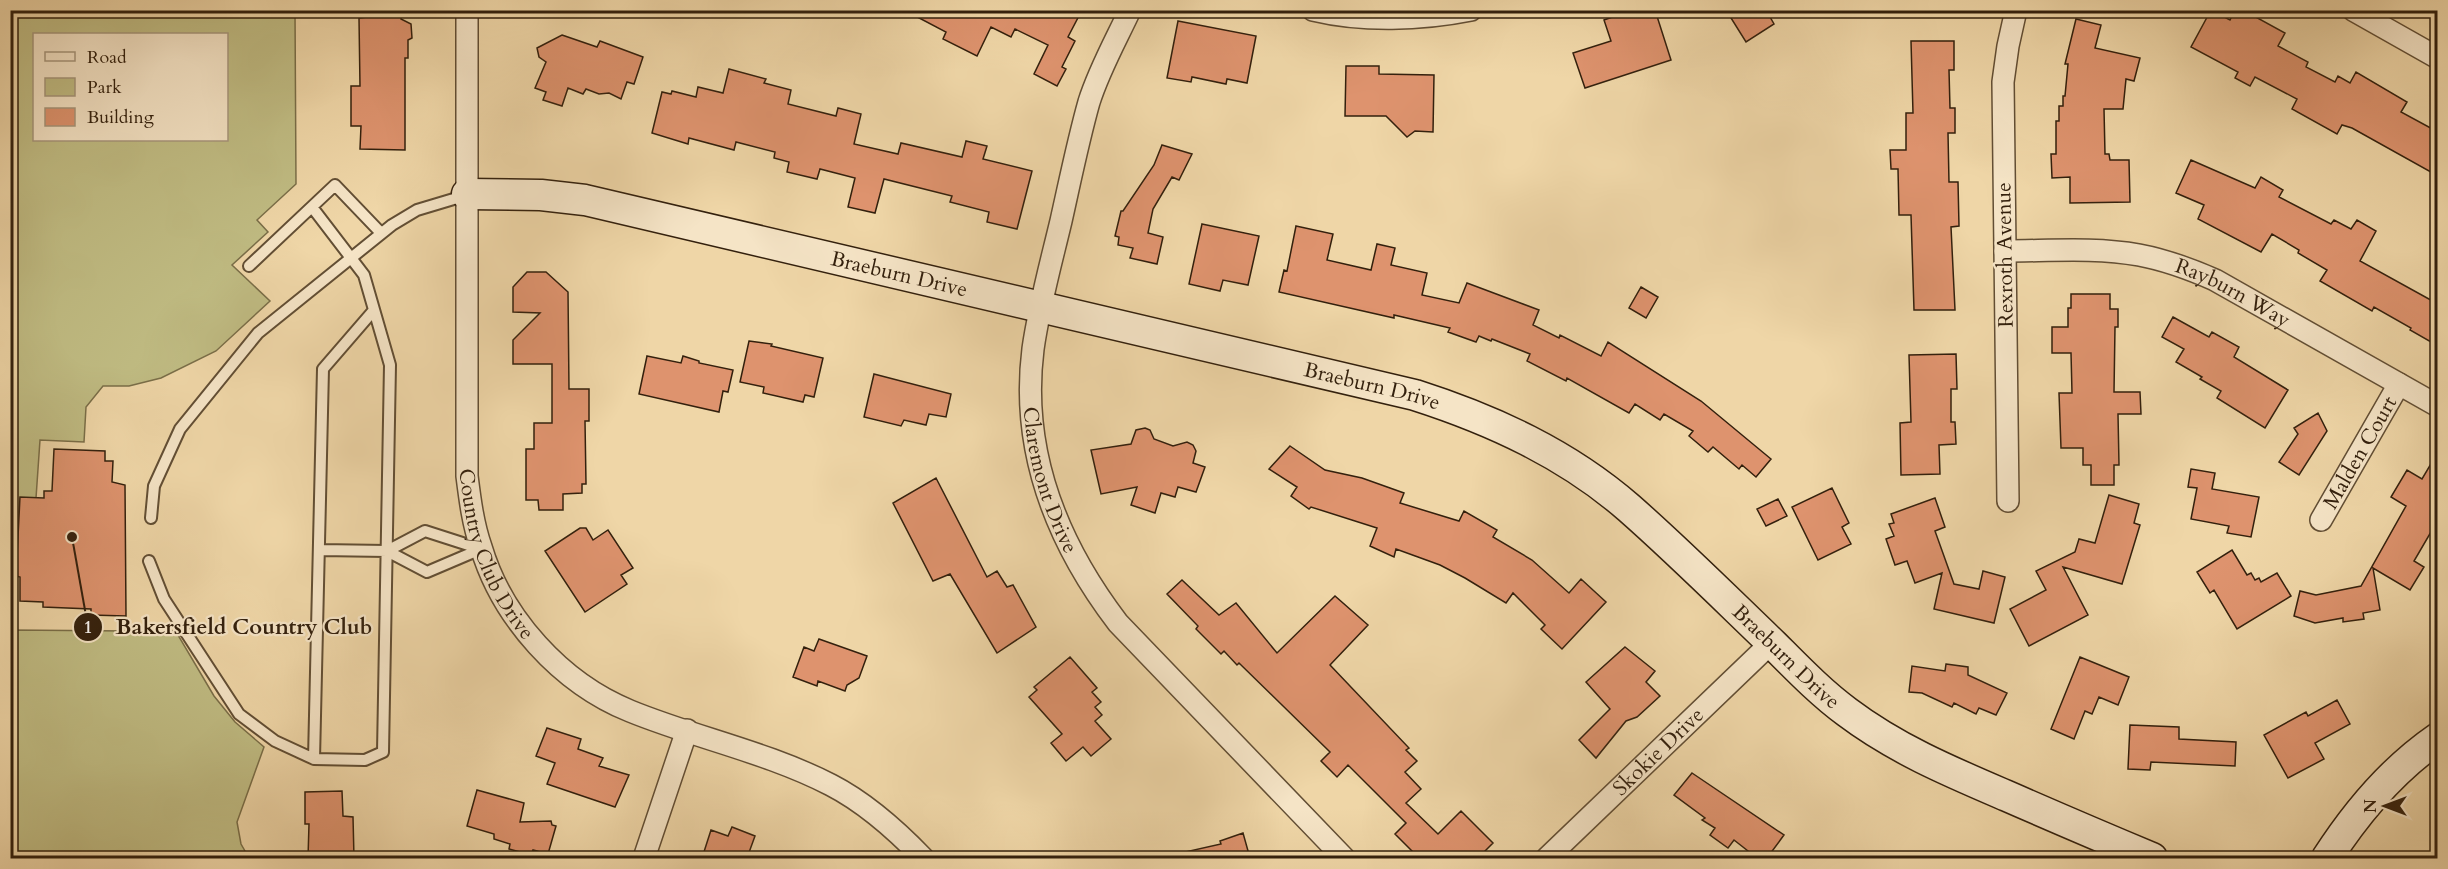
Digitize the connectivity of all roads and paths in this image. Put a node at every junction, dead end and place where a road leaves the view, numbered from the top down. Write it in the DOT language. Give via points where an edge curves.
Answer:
graph roads {
  1 [pos="467,10"];
  2 [pos="1130,10"];
  3 [pos="1313,10"];
  4 [pos="1471,10"];
  5 [pos="2016,10"];
  6 [pos="2353,10"];
  7 [pos="2438,58"];
  8 [pos="467,194"];
  9 [pos="312,207"];
  10 [pos="381,233"];
  11 [pos="2005,251"];
  12 [pos="352,257"];
  13 [pos="249,266"];
  14 [pos="1040,307"];
  15 [pos="374,310"];
  16 [pos="2398,384"];
  17 [pos="2438,406"];
  18 [pos="2008,501"];
  19 [pos="151,518"];
  20 [pos="2321,520"];
  21 [pos="481,549"];
  22 [pos="320,550"];
  23 [pos="387,551"];
  24 [pos="149,561"];
  25 [pos="1771,643"];
  26 [pos="687,730"];
  27 [pos="2438,738"];
  28 [pos="314,759"];
  29 [pos="644,858"];
  30 [pos="923,858"];
  31 [pos="1344,858"];
  32 [pos="1547,858"];
  33 [pos="2152,858"];
  34 [pos="2328,858"];
  1 -- 8 [label="street, Country Club Drive"];
  2 -- 14 [label="street, Claremont Drive" via="1090,101"];
  3 -- 4 [label="street" via="1364,17 1412,17"];
  5 -- 11 [label="street, Rexroth Avenue" via="2003,82"];
  6 -- 7 [label="street"];
  8 -- 10 [label="lane" via="417,210"];
  8 -- 14 [label="street, Braeburn Drive" via="585,200"];
  8 -- 21 [label="street, Country Club Drive" via="467,476"];
  9 -- 10 [label="lane" via="335,185"];
  9 -- 12 [label="lane"];
  9 -- 13 [label="lane"];
  10 -- 12 [label="lane"];
  11 -- 16 [label="street, Rayburn Way" via="2104,250 2181,266 2215,279"];
  11 -- 18 [label="street, Rexroth Avenue"];
  12 -- 15 [label="lane" via="364,275"];
  12 -- 19 [label="lane" via="258,333 180,429 154,486"];
  14 -- 25 [label="street, Braeburn Drive" via="1415,395 1503,427 1584,473 1629,507"];
  14 -- 31 [label="street, Claremont Drive" via="1032,362 1034,432 1052,511 1070,551 1118,623"];
  15 -- 22 [label="lane" via="323,369"];
  15 -- 23 [label="lane" via="390,365"];
  16 -- 17 [label="street, Rayburn Way"];
  16 -- 20 [label="street, Malden Court"];
  21 -- 23 [label="lane" via="425,531"];
  21 -- 23 [label="lane" via="427,572"];
  21 -- 26 [label="street, Country Club Drive" via="495,584 515,616 558,665 591,690 629,710"];
  22 -- 23 [label="lane"];
  22 -- 28 [label="lane"];
  23 -- 28 [label="lane" via="383,752 365,760"];
  24 -- 28 [label="lane" via="164,599 240,714 275,741"];
  25 -- 32 [label="street, Skokie Drive"];
  25 -- 33 [label="street, Braeburn Drive" via="1846,711 1894,744 1925,761"];
  26 -- 29 [label="street"];
  26 -- 30 [label="street, Country Club Drive" via="772,759 833,786 870,810"];
  27 -- 34 [label="street" via="2399,770 2367,804"];
}
